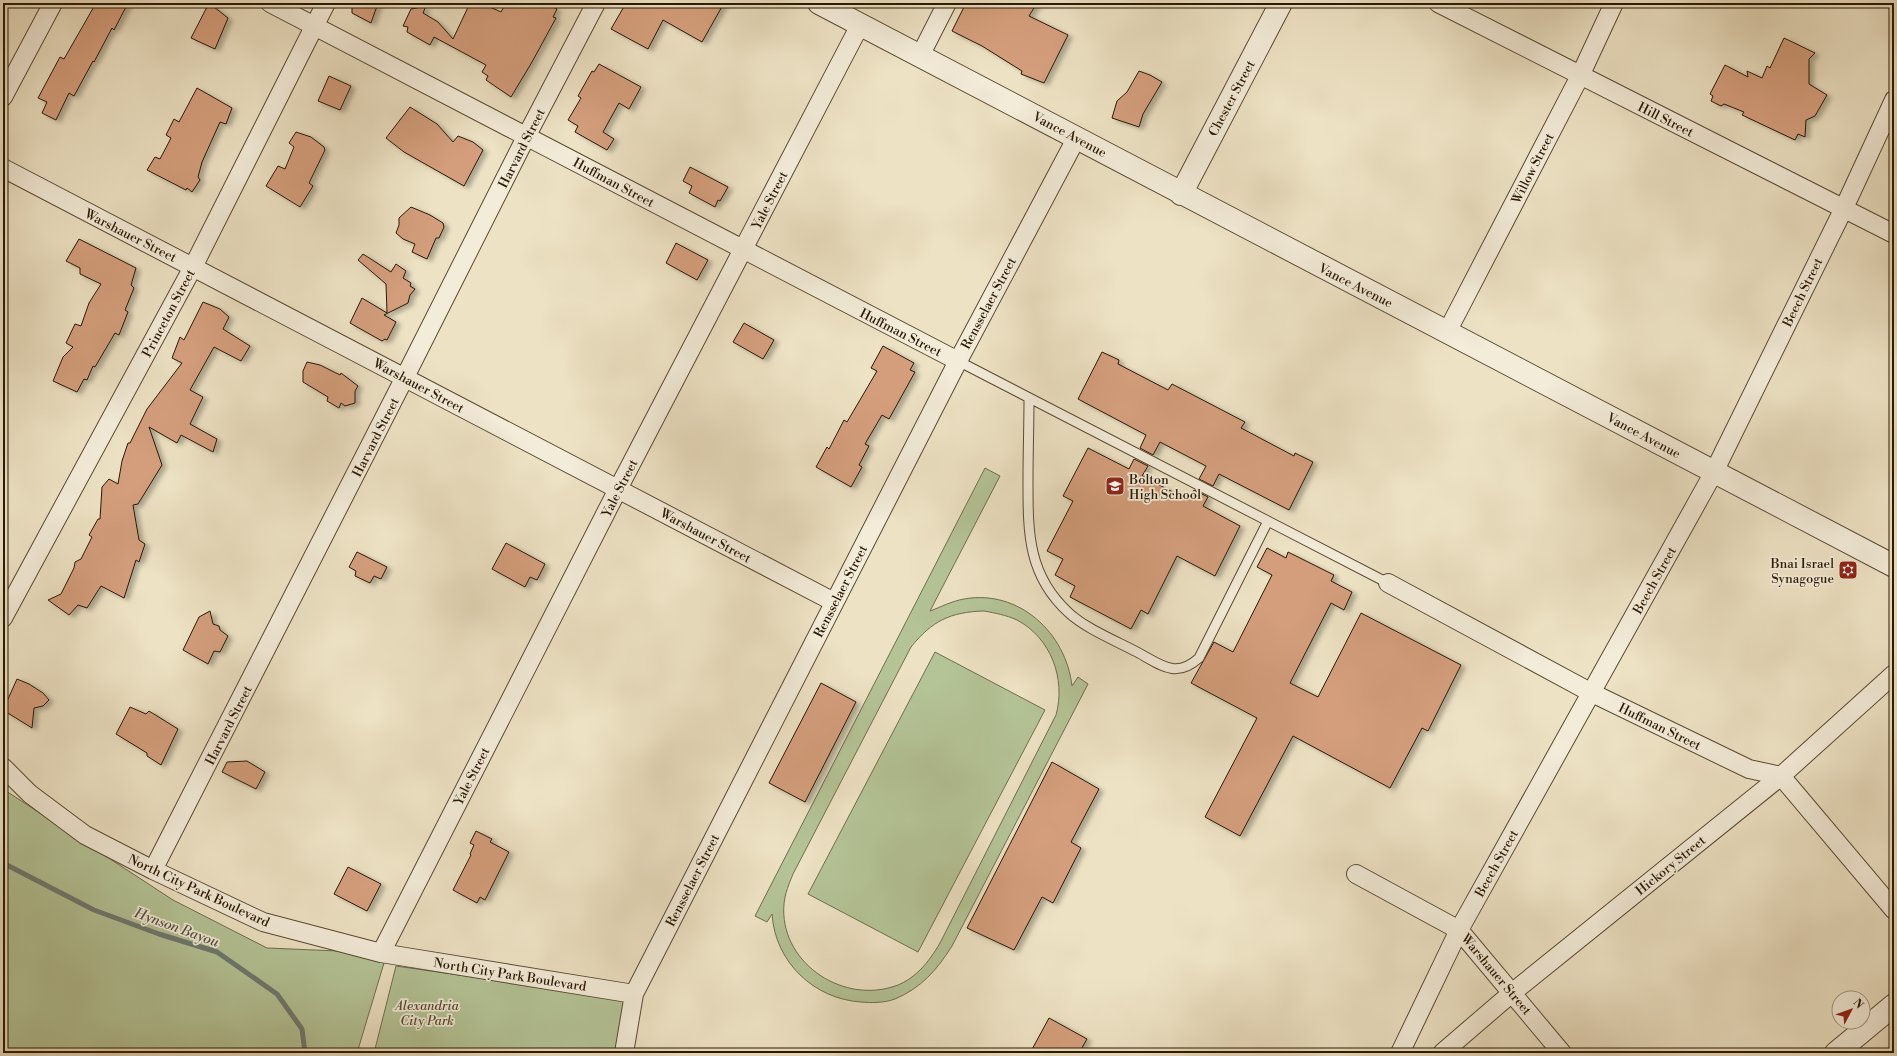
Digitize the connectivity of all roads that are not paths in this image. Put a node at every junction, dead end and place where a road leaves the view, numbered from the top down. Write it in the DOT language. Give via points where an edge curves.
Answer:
graph roads {
  1 [pos="52,3"];
  2 [pos="270,3"];
  3 [pos="326,3"];
  4 [pos="596,3"];
  5 [pos="819,3"];
  6 [pos="947,3"];
  7 [pos="1281,3"];
  8 [pos="1438,3"];
  9 [pos="1614,3"];
  10 [pos="860,25"];
  11 [pos="314,26"];
  12 [pos="920,56"];
  13 [pos="1580,76"];
  14 [pos="3,97"];
  15 [pos="1894,100"];
  16 [pos="526,137"];
  17 [pos="1077,138"];
  18 [pos="3,168"];
  19 [pos="1181,194"];
  20 [pos="1844,208"];
  21 [pos="1894,234"];
  22 [pos="743,250"];
  23 [pos="193,267"];
  24 [pos="1447,332"];
  25 [pos="958,361"];
  26 [pos="405,377"];
  27 [pos="1029,398"];
  28 [pos="1714,472"];
  29 [pos="618,489"];
  30 [pos="1268,521"];
  31 [pos="1894,566"];
  32 [pos="1388,583"];
  33 [pos="834,602"];
  34 [pos="3,618"];
  35 [pos="1894,674"];
  36 [pos="1590,692"];
  37 [pos="3,767"];
  38 [pos="1781,776"];
  39 [pos="153,870"];
  40 [pos="1356,874"];
  41 [pos="1894,910"];
  42 [pos="1459,930"];
  43 [pos="381,953"];
  44 [pos="1513,992"];
  45 [pos="634,994"];
  46 [pos="1894,1005"];
  47 [pos="624,1053"];
  48 [pos="1400,1053"];
  49 [pos="1442,1053"];
  50 [pos="1562,1053"];
  51 [pos="1836,1053"];
  1 -- 14 [label="street"];
  2 -- 11 [label="street, Huffman Street"];
  3 -- 11 [label="street, Princeton Street"];
  4 -- 16 [label="street, Harvard Street"];
  5 -- 10 [label="street, Vance Avenue"];
  6 -- 12 [label="street"];
  7 -- 19 [label="street, Chester Street"];
  8 -- 13 [label="street, Hill Street"];
  9 -- 13 [label="street, Willow Street"];
  10 -- 12 [label="street, Vance Avenue"];
  10 -- 22 [label="street, Yale Street"];
  11 -- 16 [label="street, Huffman Street"];
  11 -- 23 [label="street, Princeton Street"];
  12 -- 17 [label="street, Vance Avenue"];
  13 -- 20 [label="street, Hill Street"];
  13 -- 24 [label="street, Willow Street"];
  15 -- 20 [label="street, Beech Street"];
  16 -- 22 [label="street, Huffman Street"];
  16 -- 26 [label="street, Harvard Street"];
  17 -- 19 [label="street, Vance Avenue"];
  17 -- 25 [label="street, Rensselaer Street"];
  18 -- 23 [label="street, Warshauer Street"];
  19 -- 24 [label="street, Vance Avenue"];
  20 -- 21 [label="street, Hill Street"];
  20 -- 28 [label="street, Beech Street"];
  22 -- 25 [label="street, Huffman Street"];
  22 -- 29 [label="street, Yale Street"];
  23 -- 26 [label="street, Warshauer Street"];
  23 -- 34 [label="street, Princeton Street"];
  24 -- 28 [label="street, Vance Avenue"];
  25 -- 27 [label="lane"];
  25 -- 33 [label="street, Rensselaer Street"];
  26 -- 29 [label="street, Warshauer Street"];
  26 -- 39 [label="street, Harvard Street"];
  27 -- 30 [label="lane"];
  27 -- 30 [label="lane" via="1028,529 1033,557 1042,580 1069,614 1162,665 1175,670 1189,667 1199,658"];
  28 -- 31 [label="street, Vance Avenue"];
  28 -- 36 [label="street, Beech Street"];
  29 -- 33 [label="street, Warshauer Street"];
  29 -- 43 [label="street, Yale Street"];
  30 -- 32 [label="lane"];
  32 -- 36 [label="street, Huffman Street"];
  33 -- 45 [label="street, Rensselaer Street"];
  35 -- 38 [label="street, Hickory Street"];
  36 -- 38 [label="street, Huffman Street" via="1749,769"];
  36 -- 42 [label="street, Beech Street"];
  37 -- 39 [label="street, North City Park Boulevard" via="30,794 85,835"];
  38 -- 41 [label="street"];
  38 -- 44 [label="street, Hickory Street"];
  39 -- 43 [label="street, North City Park Boulevard" via="262,922"];
  40 -- 42 [label="street, Warshauer Street"];
  42 -- 44 [label="street, Warshauer Street"];
  42 -- 48 [label="street, Beech Street"];
  43 -- 45 [label="street, North City Park Boulevard"];
  44 -- 49 [label="street, Hickory Street"];
  44 -- 50 [label="street, Warshauer Street"];
  45 -- 47 [label="street, Rensselaer Street"];
  46 -- 51 [label="street"];
}
